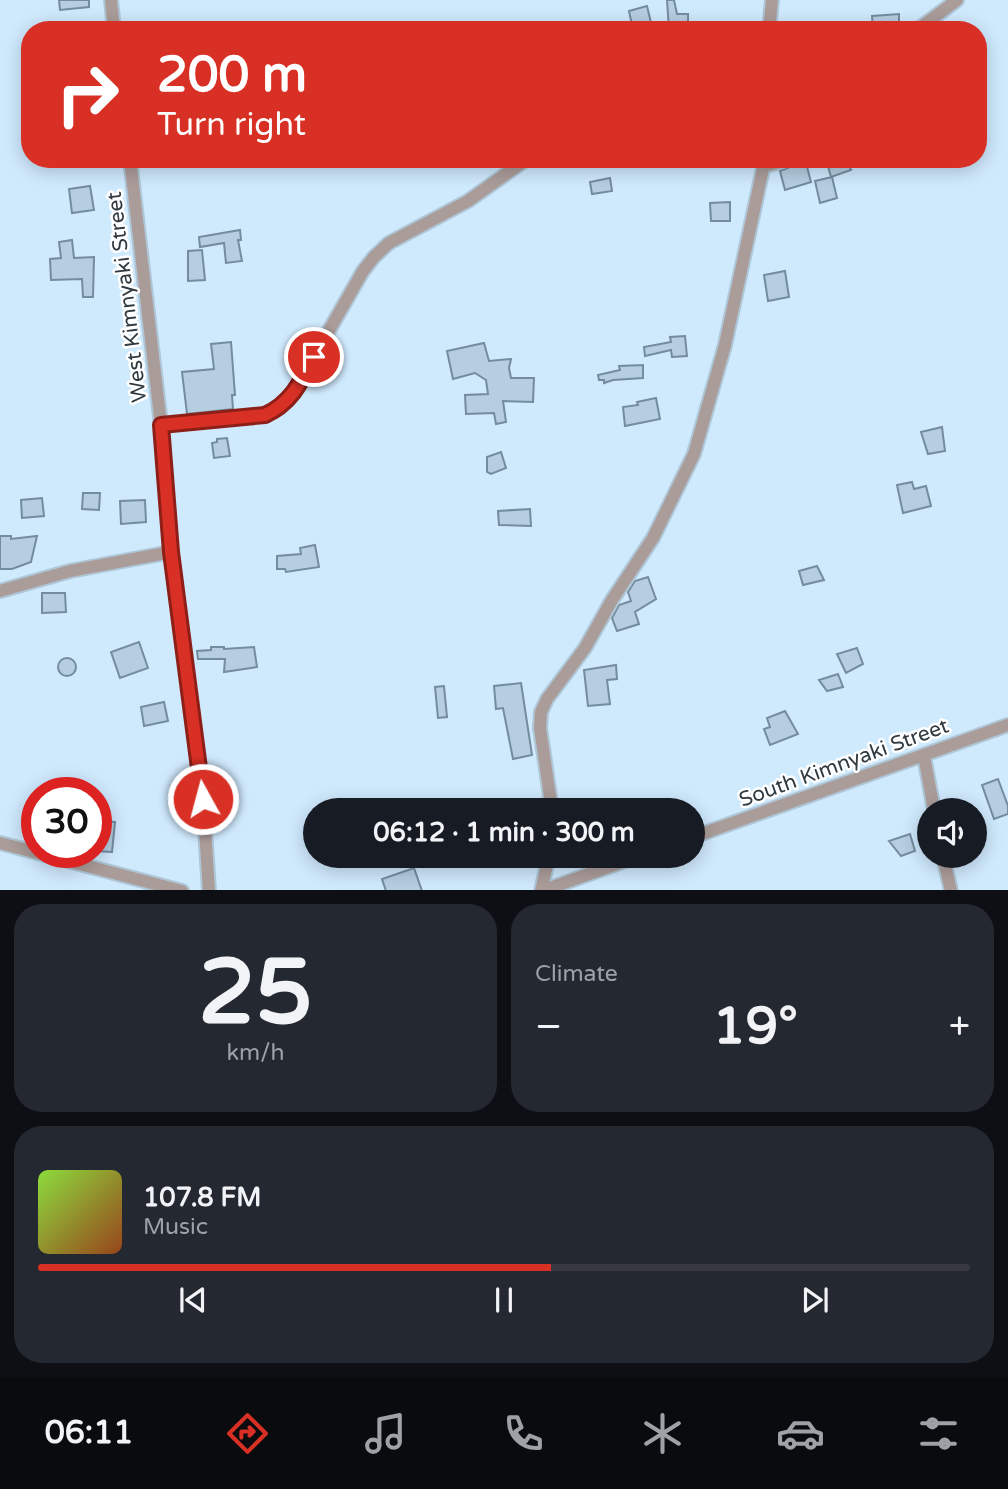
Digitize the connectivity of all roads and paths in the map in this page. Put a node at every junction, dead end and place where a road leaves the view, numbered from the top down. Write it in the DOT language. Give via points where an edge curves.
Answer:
graph roads {
  1 [pos="111,0"];
  2 [pos="772,0"];
  3 [pos="957,0"];
  4 [pos="113,21"];
  5 [pos="770,21"];
  6 [pos="929,21"];
  7 [pos="131,168"];
  8 [pos="514,168"];
  9 [pos="763,168"];
  10 [pos="161,425"];
  11 [pos="171,552"];
  12 [pos="0,591"];
  13 [pos="1008,725"];
  14 [pos="924,755"];
  15 [pos="550,798"];
  16 [pos="932,798"];
  17 [pos="705,833"];
  18 [pos="0,843"];
  19 [pos="547,868"];
  20 [pos="606,868"];
  21 [pos="946,868"];
  22 [pos="178,890"];
  23 [pos="209,890"];
  24 [pos="542,890"];
  25 [pos="545,890"];
  26 [pos="951,890"];
  1 -- 4 [label="street"];
  2 -- 5 [label="street"];
  3 -- 6 [label="street"];
  7 -- 10 [label="street, West Kimnyaki Street"];
  8 -- 10 [label="street" via="468,201 389,243 374,257 303,380 278,409 265,415"];
  9 -- 15 [label="street" via="725,345 694,454 653,538 541,712"];
  10 -- 11 [label="street, West Kimnyaki Street"];
  11 -- 12 [label="street" via="80,569"];
  11 -- 23 [label="street, West Kimnyaki Street" via="203,799"];
  13 -- 14 [label="street, South Kimnyaki Street"];
  14 -- 16 [label="street"];
  14 -- 17 [label="street, South Kimnyaki Street"];
  18 -- 22 [label="street"];
  19 -- 24 [label="street"];
  20 -- 25 [label="street"];
  21 -- 26 [label="street"];
}
